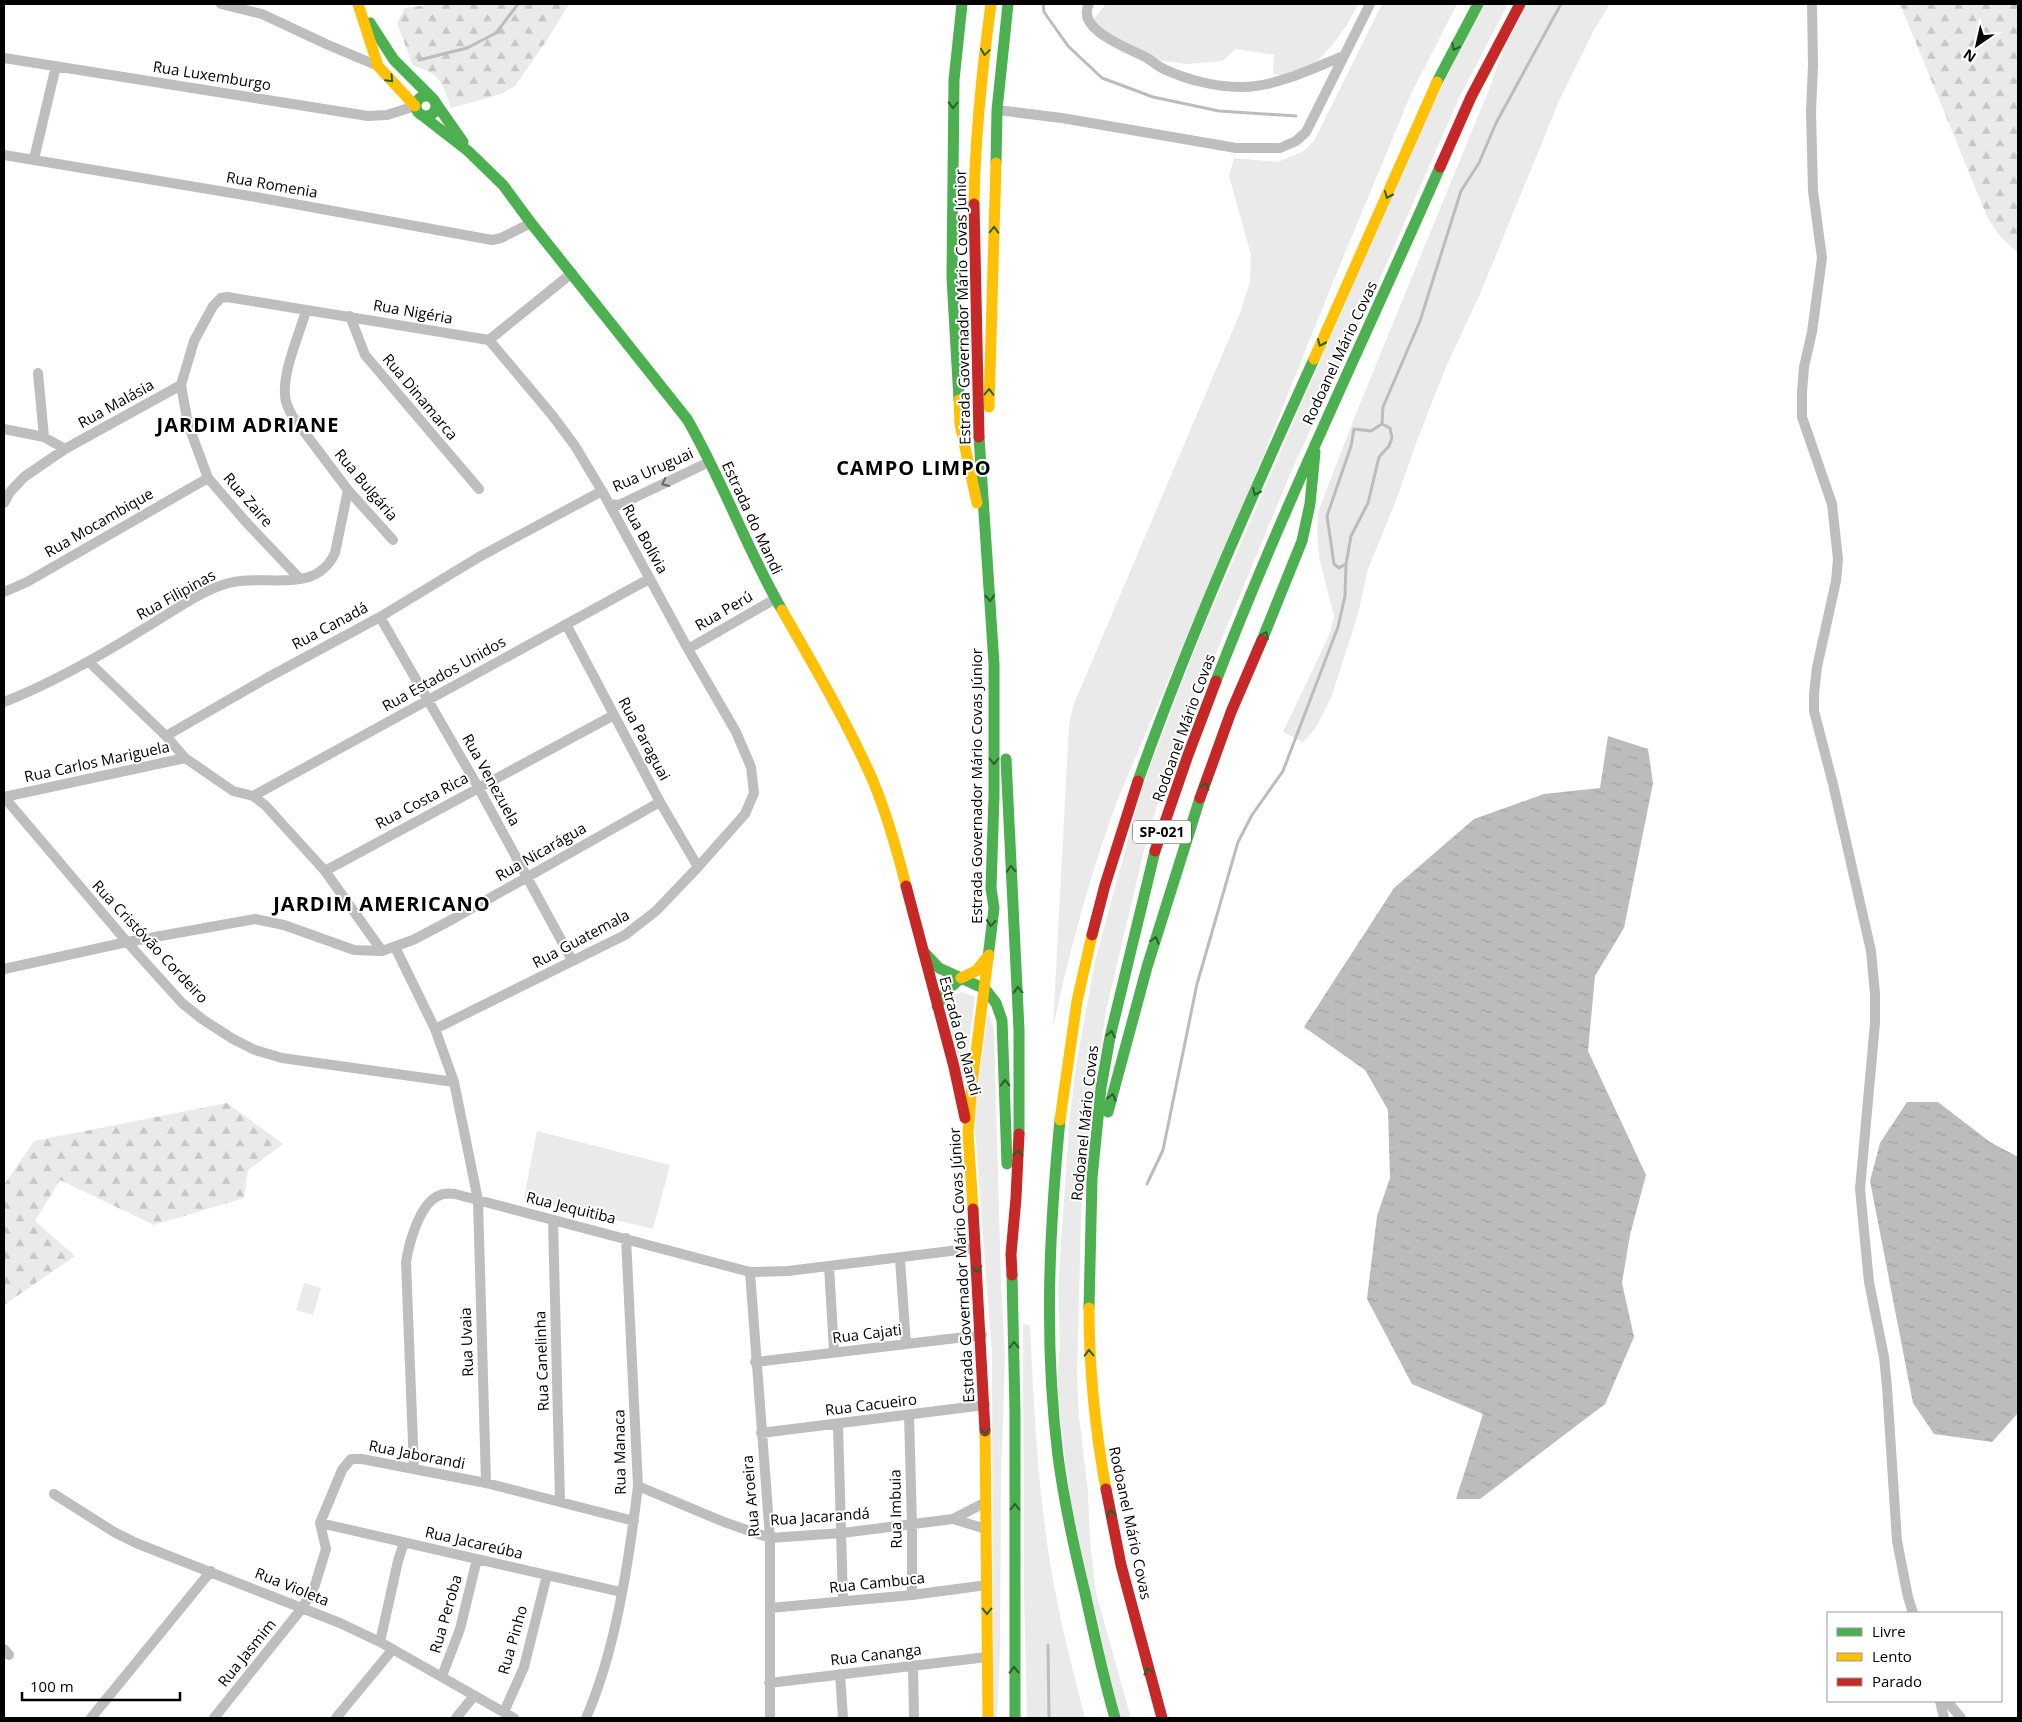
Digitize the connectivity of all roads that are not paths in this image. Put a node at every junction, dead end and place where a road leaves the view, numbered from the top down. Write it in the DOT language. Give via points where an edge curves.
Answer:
graph roads {
  1 [pos="221,4"];
  2 [pos="359,4"];
  3 [pos="962,4"];
  4 [pos="992,4"];
  5 [pos="1008,4"];
  6 [pos="1089,4"];
  7 [pos="1370,4"];
  8 [pos="1478,4"];
  9 [pos="1520,4"];
  10 [pos="1812,4"];
  11 [pos="1343,56"];
  12 [pos="4,58"];
  13 [pos="56,66"];
  14 [pos="378,66"];
  15 [pos="433,100"];
  16 [pos="415,106"];
  17 [pos="997,110"];
  18 [pos="423,116"];
  19 [pos="468,151"];
  20 [pos="4,154"];
  21 [pos="34,159"];
  22 [pos="530,223"];
  23 [pos="572,273"];
  24 [pos="227,297"];
  25 [pos="306,311"];
  26 [pos="350,316"];
  27 [pos="489,340"];
  28 [pos="38,373"];
  29 [pos="181,385"];
  30 [pos="4,429"];
  31 [pos="44,437"];
  32 [pos="1316,440"];
  33 [pos="65,449"];
  34 [pos="709,462"];
  35 [pos="992,464"];
  36 [pos="208,478"];
  37 [pos="479,489"];
  38 [pos="348,490"];
  39 [pos="602,491"];
  40 [pos="4,503"];
  41 [pos="609,504"];
  42 [pos="393,540"];
  43 [pos="989,572"];
  44 [pos="300,579"];
  45 [pos="649,579"];
  46 [pos="4,592"];
  47 [pos="775,599"];
  48 [pos="1002,608"];
  49 [pos="380,617"];
  50 [pos="566,624"];
  51 [pos="688,649"];
  52 [pos="89,662"];
  53 [pos="428,699"];
  54 [pos="4,702"];
  55 [pos="614,715"];
  56 [pos="166,736"];
  57 [pos="185,758"];
  58 [pos="751,767"];
  59 [pos="478,788"];
  60 [pos="253,796"];
  61 [pos="4,797"];
  62 [pos="660,802"];
  63 [pos="698,867"];
  64 [pos="325,871"];
  65 [pos="527,878"];
  66 [pos="127,942"];
  67 [pos="395,947"];
  68 [pos="921,948"];
  69 [pos="382,951"];
  70 [pos="989,955"];
  71 [pos="572,960"];
  72 [pos="4,969"];
  73 [pos="961,978"];
  74 [pos="985,989"];
  75 [pos="937,1006"];
  76 [pos="435,1029"];
  77 [pos="454,1082"];
  78 [pos="968,1133"];
  79 [pos="1092,1178"];
  80 [pos="478,1200"];
  81 [pos="553,1220"];
  82 [pos="626,1238"];
  83 [pos="975,1248"];
  84 [pos="1011,1254"];
  85 [pos="900,1259"];
  86 [pos="829,1266"];
  87 [pos="750,1272"];
  88 [pos="982,1335"];
  89 [pos="906,1344"];
  90 [pos="834,1352"];
  91 [pos="755,1362"];
  92 [pos="985,1405"];
  93 [pos="909,1415"];
  94 [pos="838,1424"];
  95 [pos="761,1432"];
  96 [pos="414,1469"];
  97 [pos="486,1483"];
  98 [pos="638,1486"];
  99 [pos="54,1494"];
  100 [pos="560,1501"];
  101 [pos="986,1502"];
  102 [pos="953,1519"];
  103 [pos="634,1521"];
  104 [pos="320,1523"];
  105 [pos="912,1525"];
  106 [pos="986,1529"];
  107 [pos="842,1533"];
  108 [pos="770,1538"];
  109 [pos="404,1542"];
  110 [pos="477,1560"];
  111 [pos="211,1571"];
  112 [pos="547,1575"];
  113 [pos="987,1585"];
  114 [pos="621,1592"];
  115 [pos="912,1595"];
  116 [pos="843,1601"];
  117 [pos="303,1607"];
  118 [pos="770,1608"];
  119 [pos="1913,1612"];
  120 [pos="380,1642"];
  121 [pos="393,1649"];
  122 [pos="987,1657"];
  123 [pos="913,1666"];
  124 [pos="840,1674"];
  125 [pos="442,1676"];
  126 [pos="769,1683"];
  127 [pos="474,1696"];
  128 [pos="1940,1702"];
  129 [pos="1948,1702"];
  130 [pos="504,1712"];
  131 [pos="91,1718"];
  132 [pos="214,1718"];
  133 [pos="336,1718"];
  134 [pos="456,1718"];
  135 [pos="514,1718"];
  136 [pos="586,1718"];
  137 [pos="770,1718"];
  138 [pos="843,1718"];
  139 [pos="914,1718"];
  140 [pos="988,1718"];
  141 [pos="1016,1718"];
  142 [pos="1115,1718"];
  143 [pos="1162,1718"];
  144 [pos="1944,1718"];
  145 [pos="1961,1718"];
  1 -- 14 [label="street" via="262,14"];
  2 -- 14 [label="main road, Estrada do Mandi"];
  2 -- 15 [label="main road, Estrada do Mandi" via="387,52"];
  3 -- 43 [label="main road, one-way" via="954,80 951,266 954,331 960,424"];
  4 -- 43 [label="main road, Estrada Governador Mário Covas Júnior, one-way" via="975,151 974,202 978,416"];
  5 -- 17 [label="main road, Estrada Governador Mário Covas Júnior"];
  6 -- 11 [label="street" via="1088,21 1102,34 1164,70 1194,80 1241,87 1298,75"];
  7 -- 11 [label="street"];
  8 -- 142 [label="main road, Rodoanel Mário Covas / SP-021, one-way" via="1430,97 1189,646 1143,766 1112,862 1079,988 1056,1151 1051,1211 1052,1381 1064,1494 1102,1676"];
  9 -- 32 [label="main road, Rodoanel Mário Covas / SP-021" via="1471,97"];
  10 -- 119 [label="street" via="1813,191 1822,258 1804,367 1802,417 1832,504 1838,559 1817,667 1814,711 1871,951 1875,1023 1860,1189 1869,1282 1886,1377 1897,1541"];
  11 -- 17 [label="street" via="1306,132 1280,148 1236,148"];
  12 -- 13 [label="street, Rua Luxemburgo"];
  13 -- 16 [label="street, Rua Luxemburgo" via="368,116 387,115"];
  13 -- 21 [label="street"];
  14 -- 16 [label="main road, Estrada do Mandi, one-way"];
  15 -- 16 [label="main road" via="420,97"];
  15 -- 18 [label="main road" via="435,112"];
  15 -- 19 [label="main road, Estrada do Mandi"];
  16 -- 18 [label="main road" via="417,113"];
  35 -- 17 [label="main road, Estrada Governador Mário Covas Júnior, one-way" via="988,416"];
  18 -- 19 [label="main road, Estrada do Mandi"];
  19 -- 22 [label="main road, Estrada do Mandi" via="503,185"];
  20 -- 21 [label="street, Rua Romenia"];
  21 -- 22 [label="street, Rua Romenia" via="492,240"];
  22 -- 23 [label="main road, Estrada do Mandi"];
  23 -- 27 [label="street"];
  23 -- 34 [label="main road, Estrada do Mandi" via="687,419"];
  24 -- 25 [label="street, Rua Nigéria"];
  24 -- 29 [label="street, Rua Zaire" via="217,301 203,321"];
  25 -- 26 [label="street, Rua Nigéria"];
  25 -- 38 [label="street, Rua Bulgária" via="286,381 287,405"];
  26 -- 27 [label="street, Rua Nigéria"];
  26 -- 37 [label="street, Rua Dinamarca" via="365,355"];
  27 -- 39 [label="street, Rua Bolívia" via="552,415"];
  28 -- 31 [label="street"];
  29 -- 33 [label="street, Rua Malásia"];
  29 -- 36 [label="street, Rua Zaire" via="188,424"];
  30 -- 31 [label="street"];
  31 -- 33 [label="street"];
  79 -- 32 [label="main road, one-way" via="1126,1038 1174,878 1225,729 1298,556 1314,486"];
  79 -- 32 [label="main road, Rodoanel Mário Covas / SP-021, one-way" via="1110,1037 1158,845 1228,650"];
  33 -- 40 [label="street, Rua Malásia" via="24,477"];
  34 -- 41 [label="street, Rua Uruguai, one-way" via="619,505"];
  34 -- 47 [label="main road, Estrada do Mandi"];
  36 -- 44 [label="street, Rua Zaire"];
  36 -- 46 [label="street, Rua Mocambique"];
  38 -- 42 [label="street, Rua Bulgária"];
  38 -- 44 [label="street, Rua Filipinas" via="331,561 320,573"];
  39 -- 41 [label="street, Rua Bolívia"];
  39 -- 49 [label="street, Rua Canadá" via="478,557"];
  41 -- 45 [label="street, Rua Bolívia"];
  43 -- 70 [label="main road, Estrada Governador Mário Covas Júnior, one-way" via="994,664 991,888 994,908"];
  44 -- 52 [label="street, Rua Filipinas" via="244,581 219,586"];
  45 -- 50 [label="street, Rua Estados Unidos"];
  45 -- 51 [label="street, Rua Bolívia"];
  47 -- 51 [label="street, Rua Perú"];
  47 -- 68 [label="main road, Estrada do Mandi" via="841,714 873,782 894,840"];
  84 -- 48 [label="main road, Estrada Governador Mário Covas Júnior, one-way" via="1019,1125 1020,1030 1006,777"];
  49 -- 53 [label="street, Rua Venezuela"];
  49 -- 56 [label="street, Rua Canadá"];
  50 -- 53 [label="street, Rua Estados Unidos"];
  50 -- 55 [label="street, Rua Paraguai"];
  51 -- 58 [label="street, Rua Bolívia" via="736,732"];
  52 -- 54 [label="street, Rua Filipinas"];
  52 -- 56 [label="street"];
  53 -- 59 [label="street, Rua Venezuela"];
  53 -- 60 [label="street, Rua Estados Unidos"];
  55 -- 59 [label="street, Rua Costa Rica"];
  55 -- 62 [label="street, Rua Paraguai"];
  56 -- 57 [label="street"];
  57 -- 60 [label="street, Rua Carlos Mariguela" via="233,791"];
  57 -- 61 [label="street, Rua Carlos Mariguela"];
  58 -- 63 [label="street, Rua Guatemala" via="754,783 745,814"];
  59 -- 64 [label="street, Rua Costa Rica"];
  59 -- 65 [label="street, Rua Venezuela"];
  60 -- 64 [label="street, Rua Carlos Mariguela"];
  61 -- 66 [label="street, Rua Cristóvão Cordeiro"];
  62 -- 63 [label="street, Rua Paraguai"];
  62 -- 65 [label="street, Rua Nicarágua"];
  63 -- 71 [label="street, Rua Guatemala" via="642,923"];
  64 -- 69 [label="street, Rua Carlos Mariguela"];
  65 -- 67 [label="street, Rua Nicarágua" via="454,919"];
  65 -- 71 [label="street, Rua Venezuela"];
  66 -- 69 [label="street, Rua Nicarágua" via="255,919 284,925 354,950"];
  66 -- 72 [label="street, Rua Nicarágua"];
  66 -- 77 [label="street, Rua Cristóvão Cordeiro" via="182,1003 233,1039 255,1050 282,1058"];
  67 -- 69 [label="street, Rua Nicarágua"];
  67 -- 76 [label="street, Rua Uvaia"];
  68 -- 73 [label="main road, Estrada do Mandi" via="939,968"];
  68 -- 75 [label="main road, Estrada do Mandi"];
  70 -- 73 [label="main road" via="976,971"];
  70 -- 74 [label="main road, Estrada Governador Mário Covas Júnior"];
  71 -- 76 [label="street, Rua Guatemala"];
  73 -- 74 [label="main road, Estrada do Mandi"];
  73 -- 75 [label="main road" via="945,992"];
  74 -- 78 [label="main road, Estrada Governador Mário Covas Júnior"];
  84 -- 74 [label="main road, one-way" via="1002,1020 1000,1008"];
  75 -- 78 [label="main road, Estrada do Mandi"];
  76 -- 77 [label="street, Rua Uvaia"];
  77 -- 80 [label="street, Rua Uvaia"];
  78 -- 83 [label="main road, Estrada Governador Mário Covas Júnior"];
  143 -- 79 [label="main road, Rodoanel Mário Covas / SP-021, one-way" via="1121,1565 1097,1440 1089,1355"];
  80 -- 81 [label="street, Rua Jequitiba"];
  80 -- 96 [label="street, Rua Jequitiba" via="446,1193 436,1197 425,1208 408,1251"];
  80 -- 97 [label="street, Rua Uvaia"];
  81 -- 82 [label="street, Rua Jequitiba"];
  81 -- 100 [label="street, Rua Canelinha"];
  82 -- 87 [label="street, Rua Jequitiba"];
  82 -- 98 [label="street, Rua Manaca"];
  83 -- 85 [label="street, Rua Jequitiba"];
  83 -- 88 [label="main road, Estrada Governador Mário Covas Júnior, one-way"];
  141 -- 84 [label="main road, Estrada Governador Mário Covas Júnior, one-way"];
  85 -- 86 [label="street, Rua Jequitiba"];
  85 -- 89 [label="street"];
  86 -- 87 [label="street, Rua Jequitiba"];
  86 -- 90 [label="street"];
  87 -- 91 [label="street, Rua Aroeira"];
  88 -- 89 [label="street, Rua Cajati"];
  88 -- 92 [label="main road, Estrada Governador Mário Covas Júnior"];
  89 -- 90 [label="street, Rua Cajati"];
  90 -- 91 [label="street, Rua Cajati"];
  91 -- 95 [label="street, Rua Aroeira"];
  92 -- 93 [label="street, Rua Cacueiro"];
  92 -- 101 [label="main road, Estrada Governador Mário Covas Júnior, one-way"];
  93 -- 94 [label="street, Rua Cacueiro"];
  93 -- 105 [label="street, Rua Imbuia"];
  94 -- 95 [label="street, Rua Cacueiro"];
  94 -- 107 [label="street"];
  95 -- 108 [label="street, Rua Aroeira"];
  96 -- 97 [label="street, Rua Jaborandi"];
  96 -- 104 [label="street, Rua Jaborandi" via="351,1459 342,1470"];
  97 -- 100 [label="street, Rua Jaborandi"];
  98 -- 103 [label="street, Rua Manaca"];
  98 -- 108 [label="street, Rua Jacarandá"];
  99 -- 111 [label="street, Rua Violeta" via="136,1543"];
  100 -- 103 [label="street, Rua Jaborandi"];
  101 -- 102 [label="street, Rua Jacarandá"];
  101 -- 106 [label="main road, Estrada Governador Mário Covas Júnior"];
  102 -- 105 [label="street, Rua Jacarandá"];
  102 -- 106 [label="street, Rua Jacarandá"];
  103 -- 114 [label="street, Rua Manaca"];
  104 -- 109 [label="street, Rua Jacareúba"];
  104 -- 117 [label="street" via="326,1549 315,1585"];
  105 -- 107 [label="street, Rua Jacarandá"];
  105 -- 115 [label="street, Rua Imbuia"];
  106 -- 113 [label="main road, Estrada Governador Mário Covas Júnior"];
  107 -- 108 [label="street, Rua Jacarandá"];
  107 -- 116 [label="street"];
  108 -- 118 [label="street, Rua Aroeira"];
  109 -- 110 [label="street, Rua Jacareúba"];
  109 -- 120 [label="street"];
  110 -- 112 [label="street, Rua Jacareúba"];
  110 -- 125 [label="street, Rua Peroba" via="457,1636"];
  111 -- 117 [label="street, Rua Violeta"];
  111 -- 131 [label="street"];
  112 -- 114 [label="street, Rua Jacareúba"];
  112 -- 130 [label="street, Rua Pinho" via="524,1667"];
  113 -- 115 [label="street, Rua Cambuca"];
  113 -- 122 [label="main road, Estrada Governador Mário Covas Júnior, one-way"];
  114 -- 136 [label="street, Rua Manaca" via="603,1677"];
  115 -- 116 [label="street, Rua Cambuca"];
  116 -- 118 [label="street, Rua Cambuca"];
  117 -- 120 [label="street, Rua Violeta"];
  117 -- 132 [label="street, Rua Jasmim"];
  118 -- 126 [label="street, Rua Aroeira"];
  120 -- 121 [label="street, Rua Violeta"];
  121 -- 125 [label="street, Rua Violeta"];
  121 -- 133 [label="street"];
  122 -- 123 [label="street, Rua Cananga"];
  122 -- 140 [label="main road, Estrada Governador Mário Covas Júnior"];
  123 -- 124 [label="street, Rua Cananga"];
  123 -- 139 [label="street"];
  124 -- 126 [label="street, Rua Cananga"];
  124 -- 138 [label="street"];
  125 -- 127 [label="street, Rua Violeta"];
  126 -- 137 [label="street, Rua Aroeira"];
  127 -- 130 [label="street, Rua Violeta"];
  127 -- 134 [label="street"];
  128 -- 144 [label="street"];
  129 -- 145 [label="street"];
  130 -- 135 [label="street, Rua Violeta"];
}
